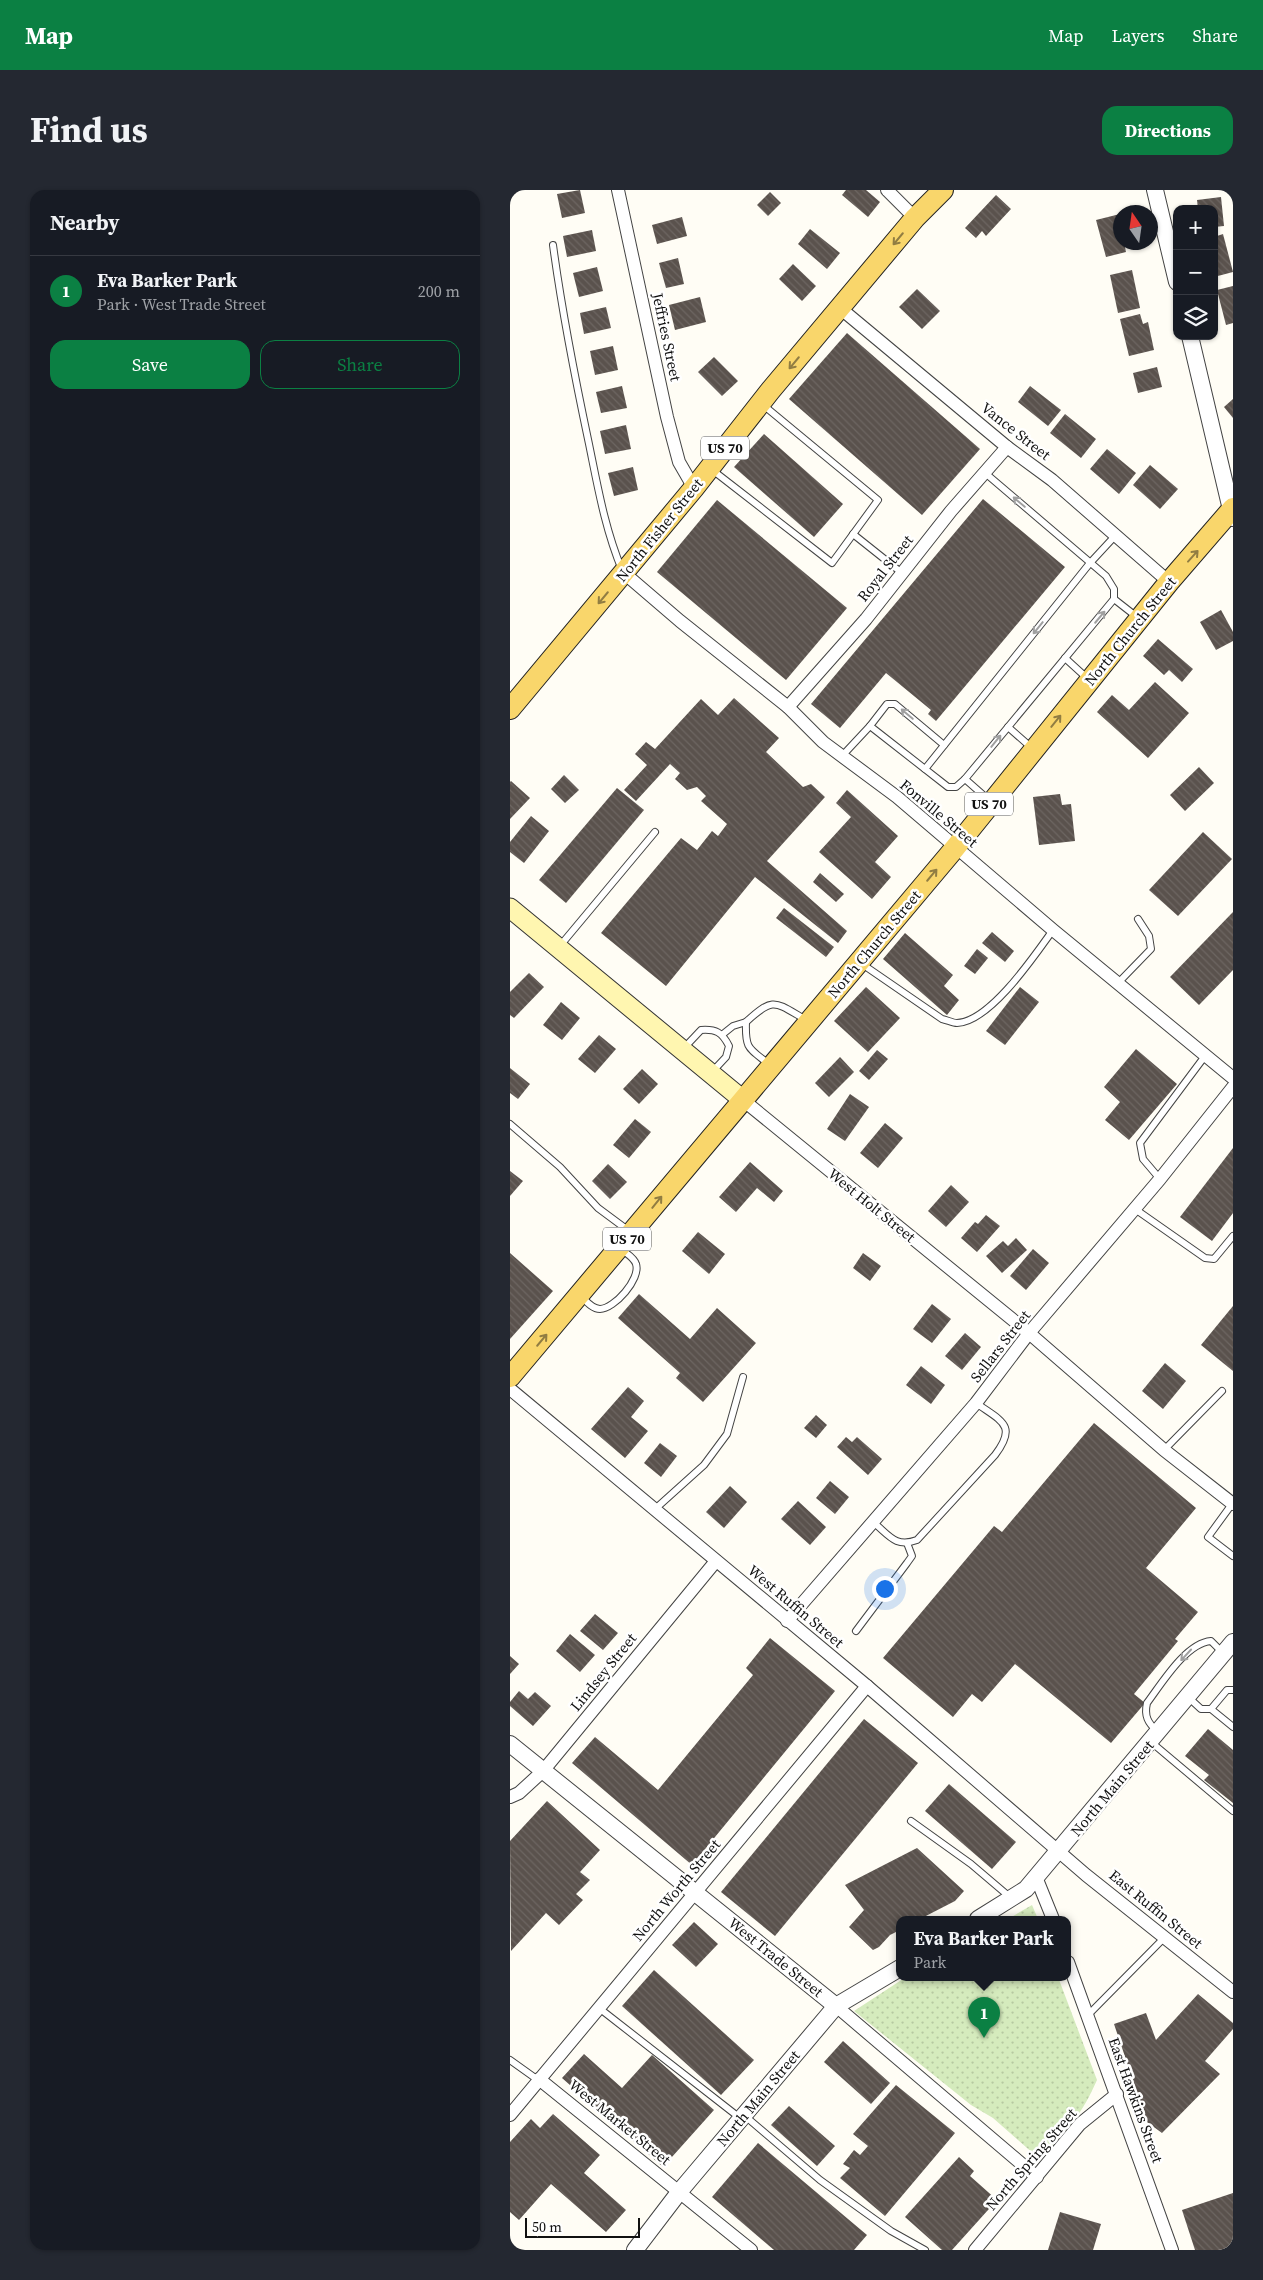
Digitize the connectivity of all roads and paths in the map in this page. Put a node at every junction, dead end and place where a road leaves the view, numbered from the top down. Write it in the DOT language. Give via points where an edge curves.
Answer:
graph roads {
  1 [pos="618,190"];
  2 [pos="887,190"];
  3 [pos="943,190"];
  4 [pos="1155,190"];
  5 [pos="915,218"];
  6 [pos="554,244"];
  7 [pos="1173,265"];
  8 [pos="840,308"];
  9 [pos="1191,340"];
  10 [pos="761,403"];
  11 [pos="1007,446"];
  12 [pos="709,468"];
  13 [pos="984,472"];
  14 [pos="694,488"];
  15 [pos="1232,512"];
  16 [pos="853,534"];
  17 [pos="1115,536"];
  18 [pos="1090,563"];
  19 [pos="624,573"];
  20 [pos="902,573"];
  21 [pos="1169,582"];
  22 [pos="1114,599"];
  23 [pos="1140,618"];
  24 [pos="1065,658"];
  25 [pos="1090,680"];
  26 [pos="788,707"];
  27 [pos="510,709"];
  28 [pos="870,726"];
  29 [pos="1008,727"];
  30 [pos="944,745"];
  31 [pos="1034,749"];
  32 [pos="842,756"];
  33 [pos="925,770"];
  34 [pos="965,779"];
  35 [pos="991,802"];
  36 [pos="655,832"];
  37 [pos="955,848"];
  38 [pos="510,908"];
  39 [pos="1138,919"];
  40 [pos="1053,930"];
  41 [pos="558,948"];
  42 [pos="859,963"];
  43 [pos="1118,983"];
  44 [pos="746,1022"];
  45 [pos="809,1022"];
  46 [pos="723,1034"];
  47 [pos="681,1050"];
  48 [pos="1205,1056"];
  49 [pos="772,1066"];
  50 [pos="710,1074"];
  51 [pos="1233,1078"];
  52 [pos="1233,1086"];
  53 [pos="743,1100"];
  54 [pos="510,1124"];
  55 [pos="1160,1178"];
  56 [pos="1135,1209"];
  57 [pos="1233,1236"];
  58 [pos="626,1240"];
  59 [pos="580,1295"];
  60 [pos="1030,1333"];
  61 [pos="510,1377"];
  62 [pos="743,1377"];
  63 [pos="510,1389"];
  64 [pos="1222,1390"];
  65 [pos="976,1402"];
  66 [pos="1164,1450"];
  67 [pos="1233,1504"];
  68 [pos="654,1510"];
  69 [pos="873,1522"];
  70 [pos="907,1544"];
  71 [pos="1233,1556"];
  72 [pos="716,1561"];
  73 [pos="787,1621"];
  74 [pos="856,1631"];
  75 [pos="1228,1648"];
  76 [pos="867,1686"];
  77 [pos="1233,1690"];
  78 [pos="1188,1697"];
  79 [pos="1212,1709"];
  80 [pos="1233,1727"];
  81 [pos="1154,1736"];
  82 [pos="510,1744"];
  83 [pos="543,1771"];
  84 [pos="515,1795"];
  85 [pos="510,1805"];
  86 [pos="1233,1811"];
  87 [pos="911,1821"];
  88 [pos="1059,1850"];
  89 [pos="1036,1877"];
  90 [pos="696,1893"];
  91 [pos="1012,1898"];
  92 [pos="983,1916"];
  93 [pos="1052,1916"];
  94 [pos="1165,1937"];
  95 [pos="896,1970"];
  96 [pos="1071,1970"];
  97 [pos="1233,1992"];
  98 [pos="836,2006"];
  99 [pos="599,2008"];
  100 [pos="1088,2015"];
  101 [pos="510,2060"];
  102 [pos="539,2079"];
  103 [pos="1116,2094"];
  104 [pos="510,2115"];
  105 [pos="742,2117"];
  106 [pos="1037,2177"];
  107 [pos="680,2192"];
  108 [pos="635,2250"];
  109 [pos="751,2250"];
  110 [pos="925,2250"];
  111 [pos="975,2250"];
  112 [pos="1172,2250"];
  1 -- 14 [label="street, Jeffries Street" via="667,417 679,462"];
  2 -- 5 [label="street"];
  3 -- 5 [label="main road, North Fisher Street / US 70"];
  4 -- 7 [label="street"];
  5 -- 8 [label="main road, North Fisher Street / US 70, one-way"];
  6 -- 19 [label="lane" via="563,318 609,540"];
  8 -- 10 [label="main road, North Fisher Street / US 70, one-way"];
  8 -- 11 [label="street, Vance Street"];
  9 -- 15 [label="street"];
  10 -- 12 [label="main road, North Fisher Street / US 70"];
  10 -- 16 [label="lane" via="878,500"];
  11 -- 13 [label="street, Royal Street"];
  11 -- 17 [label="street, Vance Street" via="1052,480"];
  12 -- 14 [label="main road, North Fisher Street / US 70"];
  12 -- 16 [label="lane" via="832,563"];
  18 -- 13 [label="lane, one-way"];
  13 -- 20 [label="street, Royal Street"];
  14 -- 19 [label="main road, North Fisher Street / US 70"];
  21 -- 15 [label="main road, North Church Street / US 70, one-way"];
  16 -- 20 [label="lane"];
  17 -- 18 [label="lane"];
  17 -- 21 [label="street, Vance Street"];
  18 -- 22 [label="lane" via="1106,576 1114,589"];
  18 -- 30 [label="lane, one-way"];
  19 -- 26 [label="street, Fonville Street"];
  19 -- 27 [label="main road, North Fisher Street / US 70, one-way"];
  20 -- 26 [label="street, Royal Street"];
  21 -- 23 [label="main road, North Church Street / US 70"];
  22 -- 23 [label="lane"];
  24 -- 22 [label="lane, one-way"];
  23 -- 25 [label="main road, North Church Street / US 70"];
  24 -- 25 [label="lane"];
  24 -- 29 [label="lane"];
  31 -- 25 [label="main road, North Church Street / US 70, one-way"];
  26 -- 32 [label="street, Fonville Street"];
  30 -- 28 [label="lane, one-way" via="895,704 887,704"];
  28 -- 32 [label="lane"];
  28 -- 33 [label="lane"];
  29 -- 31 [label="lane"];
  34 -- 29 [label="lane, one-way"];
  30 -- 33 [label="lane"];
  31 -- 35 [label="main road, North Church Street / US 70"];
  32 -- 37 [label="street, Fonville Street" via="897,797"];
  33 -- 34 [label="lane" via="948,787 956,787"];
  34 -- 35 [label="lane"];
  35 -- 37 [label="main road, North Church Street / US 70"];
  36 -- 41 [label="lane"];
  37 -- 40 [label="street, Fonville Street"];
  42 -- 37 [label="main road, North Church Street / US 70, one-way"];
  38 -- 41 [label="main road, West Holt Street"];
  39 -- 43 [label="lane" via="1149,936 1151,949"];
  40 -- 42 [label="lane" via="1005,992 984,1012 958,1023 942,1019"];
  40 -- 43 [label="street, Fonville Street"];
  41 -- 47 [label="main road, West Holt Street"];
  42 -- 45 [label="main road, North Church Street / US 70"];
  43 -- 48 [label="street, Fonville Street"];
  44 -- 45 [label="lane" via="764,1005 778,1004"];
  44 -- 46 [label="lane"];
  44 -- 49 [label="lane" via="748,1047"];
  45 -- 49 [label="main road, North Church Street / US 70"];
  46 -- 47 [label="lane" via="701,1030"];
  46 -- 50 [label="lane" via="729,1046 726,1057"];
  47 -- 50 [label="main road, West Holt Street"];
  48 -- 51 [label="street, Fonville Street"];
  48 -- 55 [label="lane" via="1140,1143 1143,1158"];
  49 -- 53 [label="main road, North Church Street / US 70"];
  50 -- 53 [label="main road, West Holt Street"];
  52 -- 55 [label="street, Sellars Street"];
  58 -- 53 [label="main road, North Church Street / US 70, one-way"];
  53 -- 60 [label="street, West Holt Street"];
  54 -- 58 [label="lane" via="560,1167"];
  55 -- 56 [label="street, Sellars Street"];
  56 -- 57 [label="lane" via="1206,1258 1214,1259"];
  56 -- 60 [label="street, Sellars Street"];
  58 -- 59 [label="main road, North Church Street / US 70"];
  58 -- 59 [label="lane" via="637,1266 632,1283 614,1304 602,1309 594,1308"];
  61 -- 59 [label="main road, North Church Street / US 70, one-way"];
  60 -- 65 [label="street, Sellars Street"];
  60 -- 66 [label="street, West Holt Street"];
  62 -- 68 [label="lane" via="727,1434 704,1466"];
  63 -- 68 [label="street, West Ruffin Street"];
  64 -- 66 [label="lane"];
  65 -- 69 [label="street, Sellars Street"];
  65 -- 70 [label="lane" via="1001,1420 1007,1431 1006,1441 917,1540"];
  66 -- 67 [label="street, West Holt Street"];
  67 -- 71 [label="lane" via="1208,1537"];
  68 -- 72 [label="street, West Ruffin Street"];
  69 -- 70 [label="lane" via="896,1542"];
  69 -- 73 [label="street, Sellars Street"];
  70 -- 74 [label="lane" via="912,1556 908,1563"];
  72 -- 73 [label="street, West Ruffin Street"];
  72 -- 83 [label="street, Lindsey Street"];
  73 -- 76 [label="street, West Ruffin Street"];
  75 -- 78 [label="street, North Main Street"];
  75 -- 81 [label="lane, one-way" via="1211,1640 1201,1642 1188,1651 1146,1703 1145,1713"];
  76 -- 88 [label="street, West Ruffin Street"];
  76 -- 90 [label="street, North Worth Street"];
  77 -- 79 [label="lane" via="1227,1690"];
  78 -- 79 [label="lane" via="1202,1709"];
  78 -- 81 [label="street, North Main Street"];
  79 -- 80 [label="lane"];
  81 -- 86 [label="lane"];
  81 -- 88 [label="street, North Main Street"];
  82 -- 83 [label="street, West Trade Street"];
  83 -- 84 [label="street, Lindsey Street"];
  83 -- 90 [label="street, West Trade Street"];
  84 -- 85 [label="lane"];
  87 -- 91 [label="lane"];
  88 -- 89 [label="street, North Main Street"];
  88 -- 94 [label="street, East Ruffin Street"];
  89 -- 91 [label="street, North Main Street"];
  89 -- 93 [label="street"];
  90 -- 98 [label="street, West Trade Street"];
  90 -- 99 [label="street, North Worth Street"];
  91 -- 92 [label="street, North Main Street"];
  94 -- 97 [label="street, East Ruffin Street"];
  94 -- 100 [label="lane"];
  95 -- 98 [label="street, North Main Street"];
  96 -- 100 [label="street, East Hawkins Street"];
  98 -- 105 [label="street, North Main Street"];
  98 -- 106 [label="street, West Trade Street"];
  99 -- 102 [label="street, North Worth Street"];
  99 -- 105 [label="lane"];
  100 -- 103 [label="street, East Hawkins Street"];
  101 -- 102 [label="lane"];
  102 -- 104 [label="street, North Worth Street"];
  102 -- 107 [label="street, West Market Street"];
  103 -- 106 [label="street, North Spring Street" via="1080,2124"];
  103 -- 112 [label="street, East Hawkins Street"];
  105 -- 107 [label="street, North Main Street"];
  105 -- 110 [label="lane" via="828,2186 891,2231"];
  106 -- 111 [label="street, North Spring Street"];
  107 -- 108 [label="street, North Main Street"];
  107 -- 109 [label="street, West Market Street"];
}
